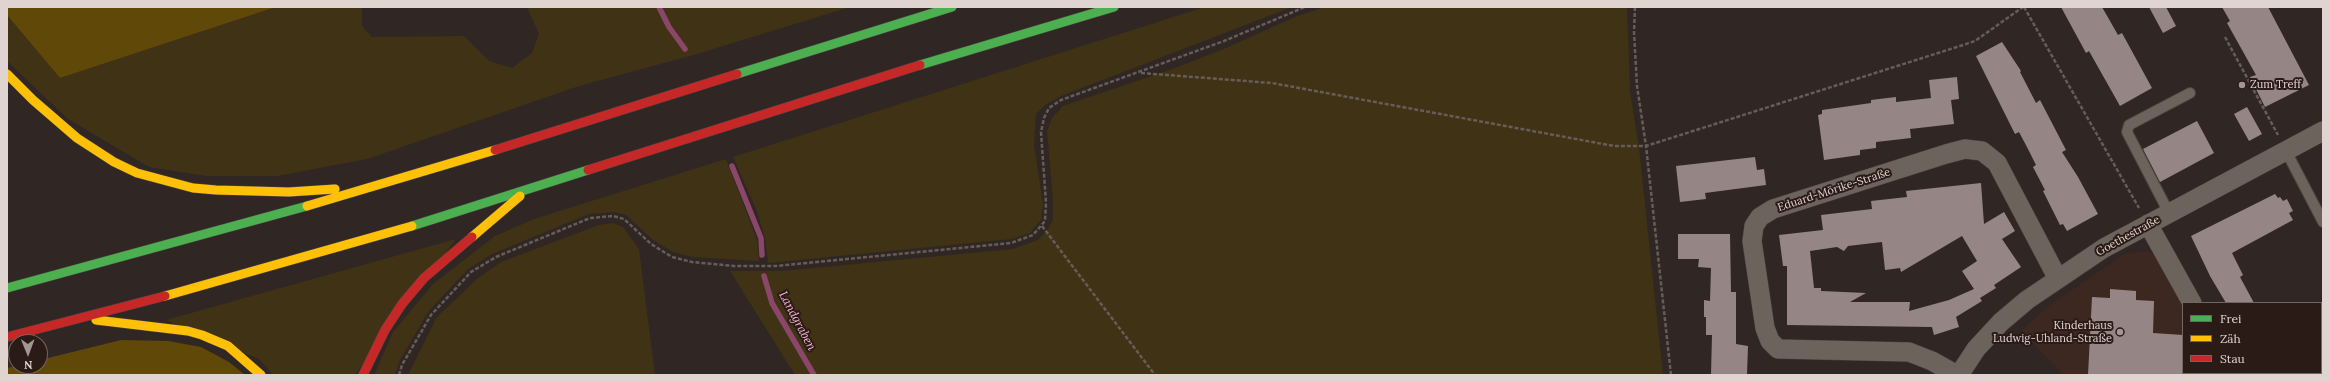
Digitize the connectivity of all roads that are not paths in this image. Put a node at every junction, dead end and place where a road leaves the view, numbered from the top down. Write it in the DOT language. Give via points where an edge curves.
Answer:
graph roads {
  1 [pos="952,7"];
  2 [pos="1114,7"];
  3 [pos="7,74"];
  4 [pos="2190,93"];
  5 [pos="2323,131"];
  6 [pos="2286,151"];
  7 [pos="370,189"];
  8 [pos="527,190"];
  9 [pos="2169,213"];
  10 [pos="2323,222"];
  11 [pos="2148,224"];
  12 [pos="2058,279"];
  13 [pos="7,288"];
  14 [pos="2191,302"];
  15 [pos="85,318"];
  16 [pos="7,337"];
  17 [pos="261,375"];
  18 [pos="363,375"];
  19 [pos="1958,375"];
  1 -- 7 [label="highway"];
  2 -- 8 [label="highway" via="961,52"];
  3 -- 7 [label="highway" via="54,119 94,150 137,173 165,182 194,188 245,192"];
  4 -- 9 [label="lane" via="2128,125 2127,132"];
  5 -- 6 [label="street, Goethestraße"];
  6 -- 9 [label="street, Goethestraße"];
  6 -- 10 [label="lane"];
  7 -- 13 [label="highway"];
  8 -- 15 [label="highway" via="380,236"];
  8 -- 18 [label="highway" via="424,278 385,330"];
  9 -- 11 [label="street, Goethestraße"];
  11 -- 12 [label="street, Goethestraße" via="2104,248"];
  11 -- 14 [label="street"];
  12 -- 19 [label="street, Goethestraße" via="2001,322 1976,349"];
  12 -- 19 [label="street, Eduard-Mörike-Straße" via="1997,163 1982,151 1965,149 1946,154 1773,209 1760,217 1754,226 1752,241 1765,328 1770,341 1778,349 1909,352"];
  15 -- 16 [label="highway"];
  15 -- 17 [label="highway" via="202,335 228,346"];
}
